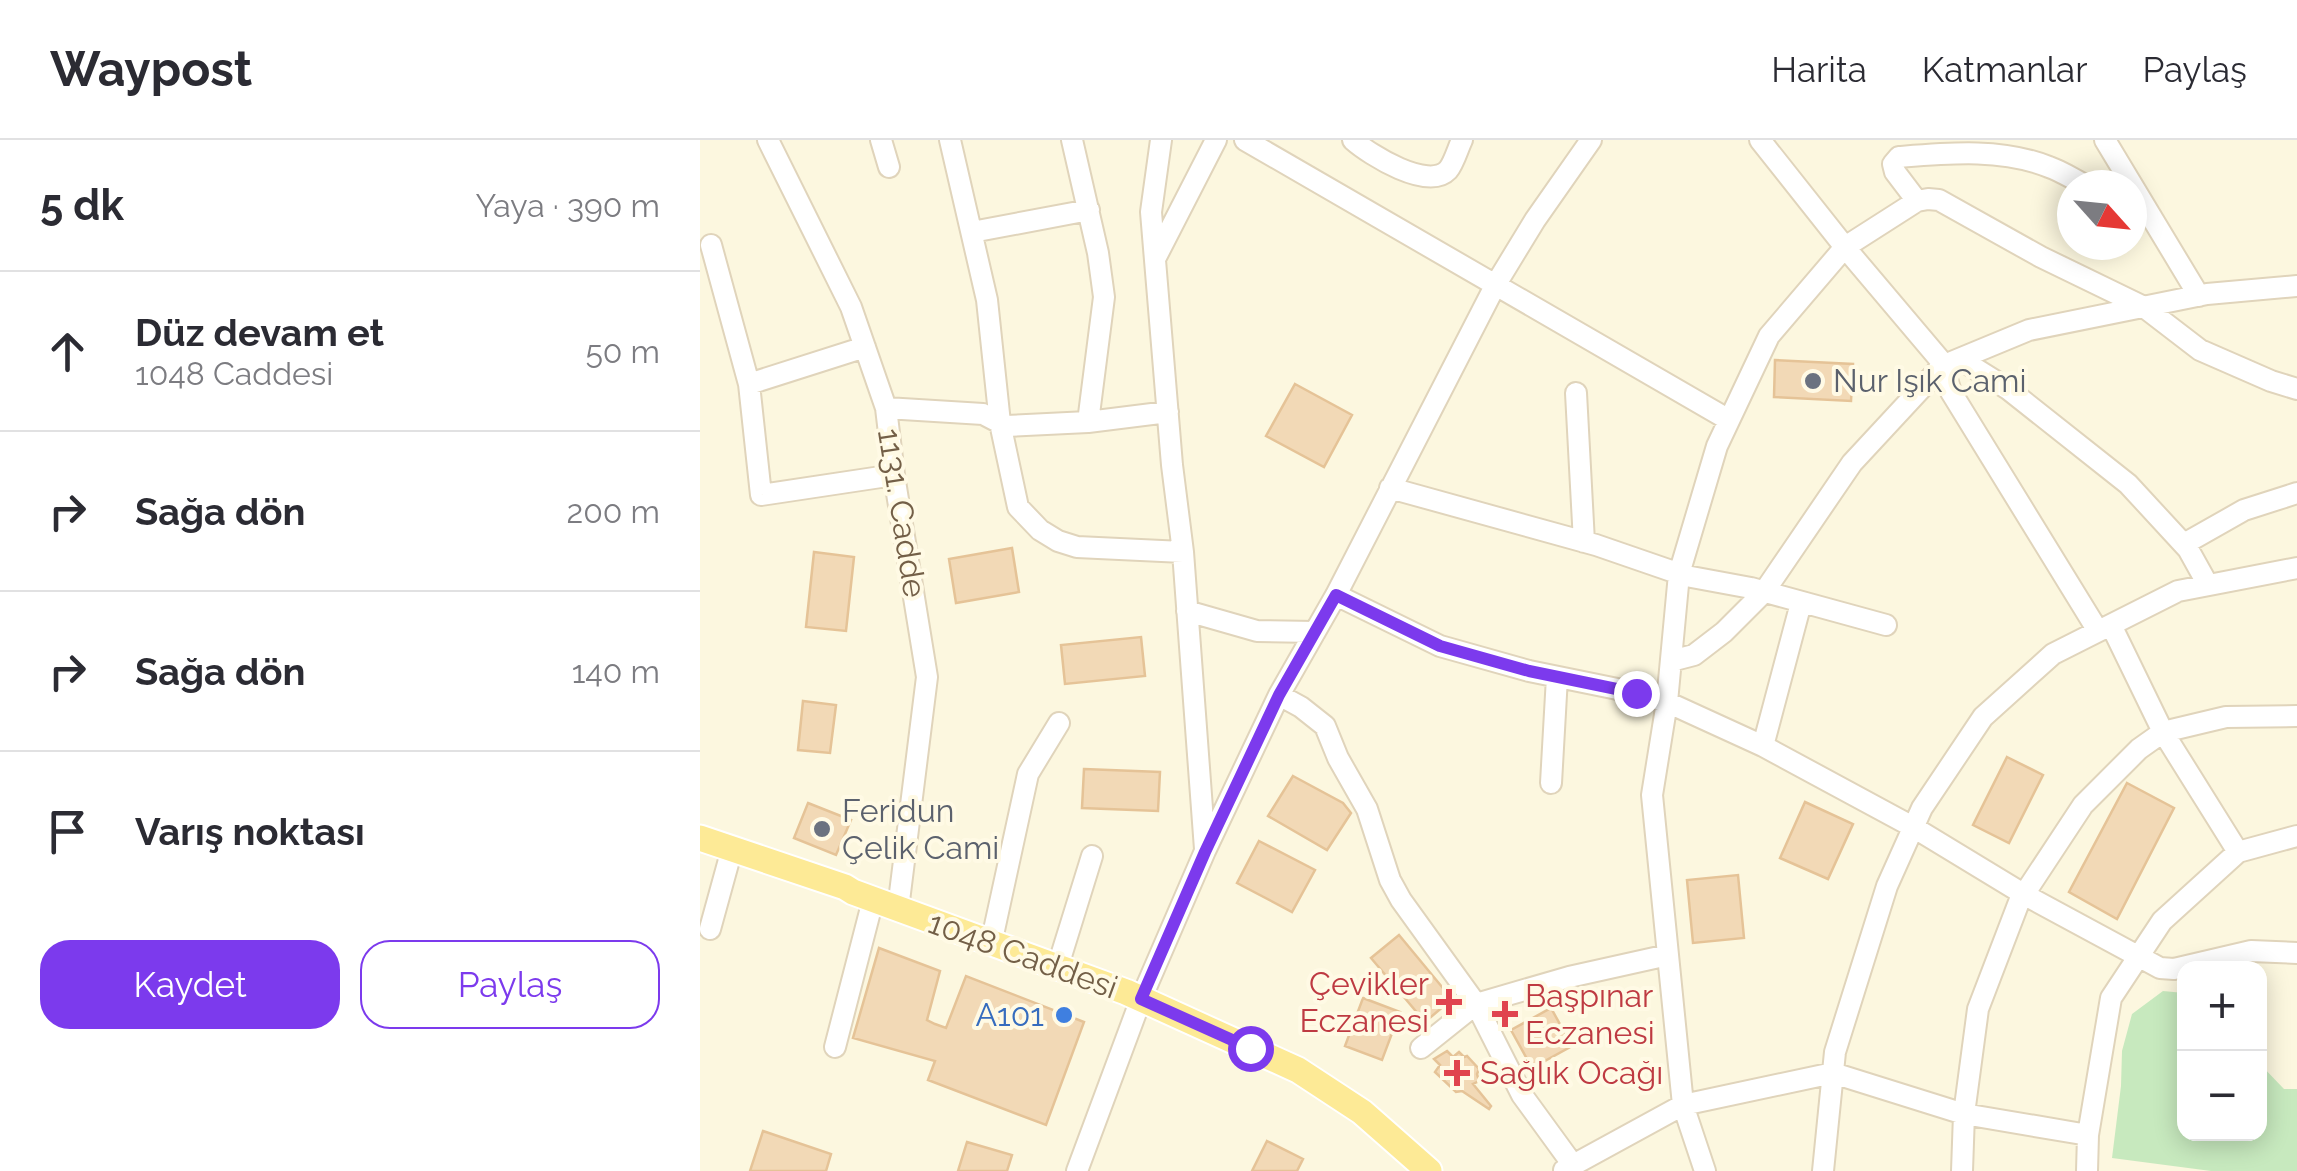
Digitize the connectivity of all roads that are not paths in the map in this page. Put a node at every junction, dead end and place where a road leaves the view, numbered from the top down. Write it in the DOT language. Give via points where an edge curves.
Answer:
graph roads {
  1 [pos="768,140"];
  2 [pos="881,140"];
  3 [pos="950,140"];
  4 [pos="1072,140"];
  5 [pos="1160,140"];
  6 [pos="1216,140"];
  7 [pos="1245,140"];
  8 [pos="1353,140"];
  9 [pos="1462,140"];
  10 [pos="1591,140"];
  11 [pos="1760,140"];
  12 [pos="2105,140"];
  13 [pos="888,167"];
  14 [pos="2057,170"];
  15 [pos="1917,201"];
  16 [pos="1089,210"];
  17 [pos="972,232"];
  18 [pos="710,244"];
  19 [pos="1845,248"];
  20 [pos="1155,258"];
  21 [pos="1496,284"];
  22 [pos="2297,286"];
  23 [pos="2199,296"];
  24 [pos="2144,307"];
  25 [pos="865,347"];
  26 [pos="1951,363"];
  27 [pos="749,384"];
  28 [pos="2297,389"];
  29 [pos="1576,393"];
  30 [pos="886,408"];
  31 [pos="1168,412"];
  32 [pos="1730,420"];
  33 [pos="1088,422"];
  34 [pos="1000,423"];
  35 [pos="894,476"];
  36 [pos="1390,488"];
  37 [pos="2297,492"];
  38 [pos="1584,542"];
  39 [pos="2184,544"];
  40 [pos="1182,552"];
  41 [pos="2297,568"];
  42 [pos="1679,574"];
  43 [pos="2208,585"];
  44 [pos="1764,592"];
  45 [pos="1336,595"];
  46 [pos="1801,603"];
  47 [pos="1187,611"];
  48 [pos="1886,626"];
  49 [pos="2104,628"];
  50 [pos="1315,632"];
  51 [pos="1671,661"];
  52 [pos="1556,677"];
  53 [pos="1279,695"];
  54 [pos="1667,702"];
  55 [pos="2297,716"];
  56 [pos="1059,723"];
  57 [pos="2163,732"];
  58 [pos="1763,746"];
  59 [pos="1551,784"];
  60 [pos="1913,827"];
  61 [pos="2297,836"];
  62 [pos="700,838"];
  63 [pos="732,849"];
  64 [pos="1205,852"];
  65 [pos="2238,852"];
  66 [pos="1092,856"];
  67 [pos="2025,894"];
  68 [pos="873,900"];
  69 [pos="898,909"];
  70 [pos="710,928"];
  71 [pos="992,944"];
  72 [pos="2297,953"];
  73 [pos="1668,955"];
  74 [pos="2138,956"];
  75 [pos="1058,969"];
  76 [pos="1141,999"];
  77 [pos="1476,1004"];
  78 [pos="835,1047"];
  79 [pos="1422,1048"];
  80 [pos="1833,1073"];
  81 [pos="1683,1104"];
  82 [pos="1964,1114"];
  83 [pos="2088,1135"];
  84 [pos="1568,1168"];
  85 [pos="1076,1171"];
  86 [pos="1429,1171"];
  87 [pos="1705,1171"];
  88 [pos="1823,1171"];
  89 [pos="1962,1171"];
  90 [pos="2087,1171"];
  1 -- 25 [label="street, 1131. Cadde"];
  2 -- 13 [label="street"];
  3 -- 17 [label="street"];
  4 -- 16 [label="street"];
  5 -- 20 [label="street" via="1150,212"];
  6 -- 20 [label="street"];
  7 -- 21 [label="street"];
  8 -- 9 [label="street" via="1370,155 1434,178 1448,170"];
  10 -- 21 [label="street"];
  11 -- 19 [label="street"];
  12 -- 23 [label="street"];
  14 -- 15 [label="street" via="2008,156 1899,157 1894,172"];
  15 -- 19 [label="street"];
  15 -- 24 [label="street" via="1939,200"];
  16 -- 17 [label="street"];
  16 -- 33 [label="street" via="1104,297"];
  17 -- 34 [label="street"];
  18 -- 27 [label="street"];
  19 -- 26 [label="street" via="1940,361"];
  19 -- 32 [label="street" via="1768,336"];
  20 -- 31 [label="street"];
  21 -- 32 [label="street"];
  21 -- 36 [label="street"];
  22 -- 23 [label="street"];
  23 -- 24 [label="street"];
  24 -- 26 [label="street" via="2029,330"];
  24 -- 28 [label="street" via="2200,350"];
  25 -- 27 [label="street"];
  25 -- 30 [label="street, 1131. Cadde"];
  26 -- 39 [label="street" via="2008,388 2128,484"];
  26 -- 44 [label="street" via="1852,463"];
  26 -- 49 [label="street" via="1951,392"];
  27 -- 35 [label="street" via="761,495"];
  29 -- 38 [label="street"];
  30 -- 34 [label="street" via="982,414"];
  30 -- 35 [label="street, 1131. Cadde"];
  31 -- 33 [label="street"];
  31 -- 40 [label="street"];
  32 -- 42 [label="street"];
  33 -- 34 [label="street"];
  34 -- 40 [label="street" via="1018,508 1040,530 1078,546"];
  35 -- 69 [label="street, 1131. Cadde" via="927,677"];
  36 -- 38 [label="street"];
  36 -- 45 [label="street"];
  37 -- 39 [label="street" via="2244,510"];
  38 -- 42 [label="street"];
  39 -- 43 [label="street"];
  40 -- 47 [label="street"];
  41 -- 43 [label="street"];
  42 -- 44 [label="street"];
  42 -- 51 [label="street"];
  43 -- 49 [label="street" via="2178,591"];
  44 -- 46 [label="street"];
  44 -- 51 [label="street" via="1694,655"];
  45 -- 50 [label="street"];
  45 -- 52 [label="street" via="1440,646"];
  46 -- 48 [label="street"];
  46 -- 58 [label="street"];
  47 -- 50 [label="street" via="1258,631"];
  47 -- 64 [label="street"];
  49 -- 57 [label="street"];
  49 -- 60 [label="street" via="2053,654 1983,717"];
  50 -- 53 [label="street"];
  51 -- 54 [label="street"];
  52 -- 54 [label="street"];
  52 -- 59 [label="street"];
  53 -- 64 [label="street"];
  53 -- 77 [label="street" via="1325,726 1367,809 1390,880"];
  54 -- 58 [label="street"];
  54 -- 73 [label="street" via="1652,796"];
  55 -- 57 [label="street" via="2226,717"];
  56 -- 71 [label="street" via="1028,774"];
  57 -- 65 [label="street"];
  57 -- 67 [label="street" via="2084,805"];
  58 -- 60 [label="street"];
  60 -- 67 [label="street"];
  60 -- 80 [label="street" via="1887,886"];
  61 -- 65 [label="street"];
  62 -- 63 [label="main road, 1048 Caddesi"];
  63 -- 68 [label="main road, 1048 Caddesi"];
  63 -- 70 [label="street"];
  64 -- 76 [label="street"];
  65 -- 74 [label="street" via="2162,921"];
  66 -- 75 [label="street"];
  67 -- 74 [label="street"];
  67 -- 82 [label="street" via="1978,1009"];
  68 -- 69 [label="main road, 1048 Caddesi"];
  68 -- 78 [label="street"];
  69 -- 71 [label="main road, 1048 Caddesi"];
  71 -- 75 [label="main road, 1048 Caddesi"];
  72 -- 74 [label="street" via="2251,951 2174,970"];
  73 -- 77 [label="street"];
  73 -- 81 [label="street"];
  74 -- 83 [label="street" via="2111,998"];
  75 -- 76 [label="main road, 1048 Caddesi"];
  76 -- 85 [label="street"];
  76 -- 86 [label="main road, 1048 Caddesi" via="1298,1070 1362,1112"];
  77 -- 79 [label="street"];
  77 -- 84 [label="street"];
  80 -- 81 [label="street"];
  80 -- 82 [label="street"];
  80 -- 88 [label="street"];
  81 -- 84 [label="street"];
  81 -- 87 [label="street"];
  82 -- 83 [label="street"];
  82 -- 89 [label="street"];
  83 -- 90 [label="street"];
}
